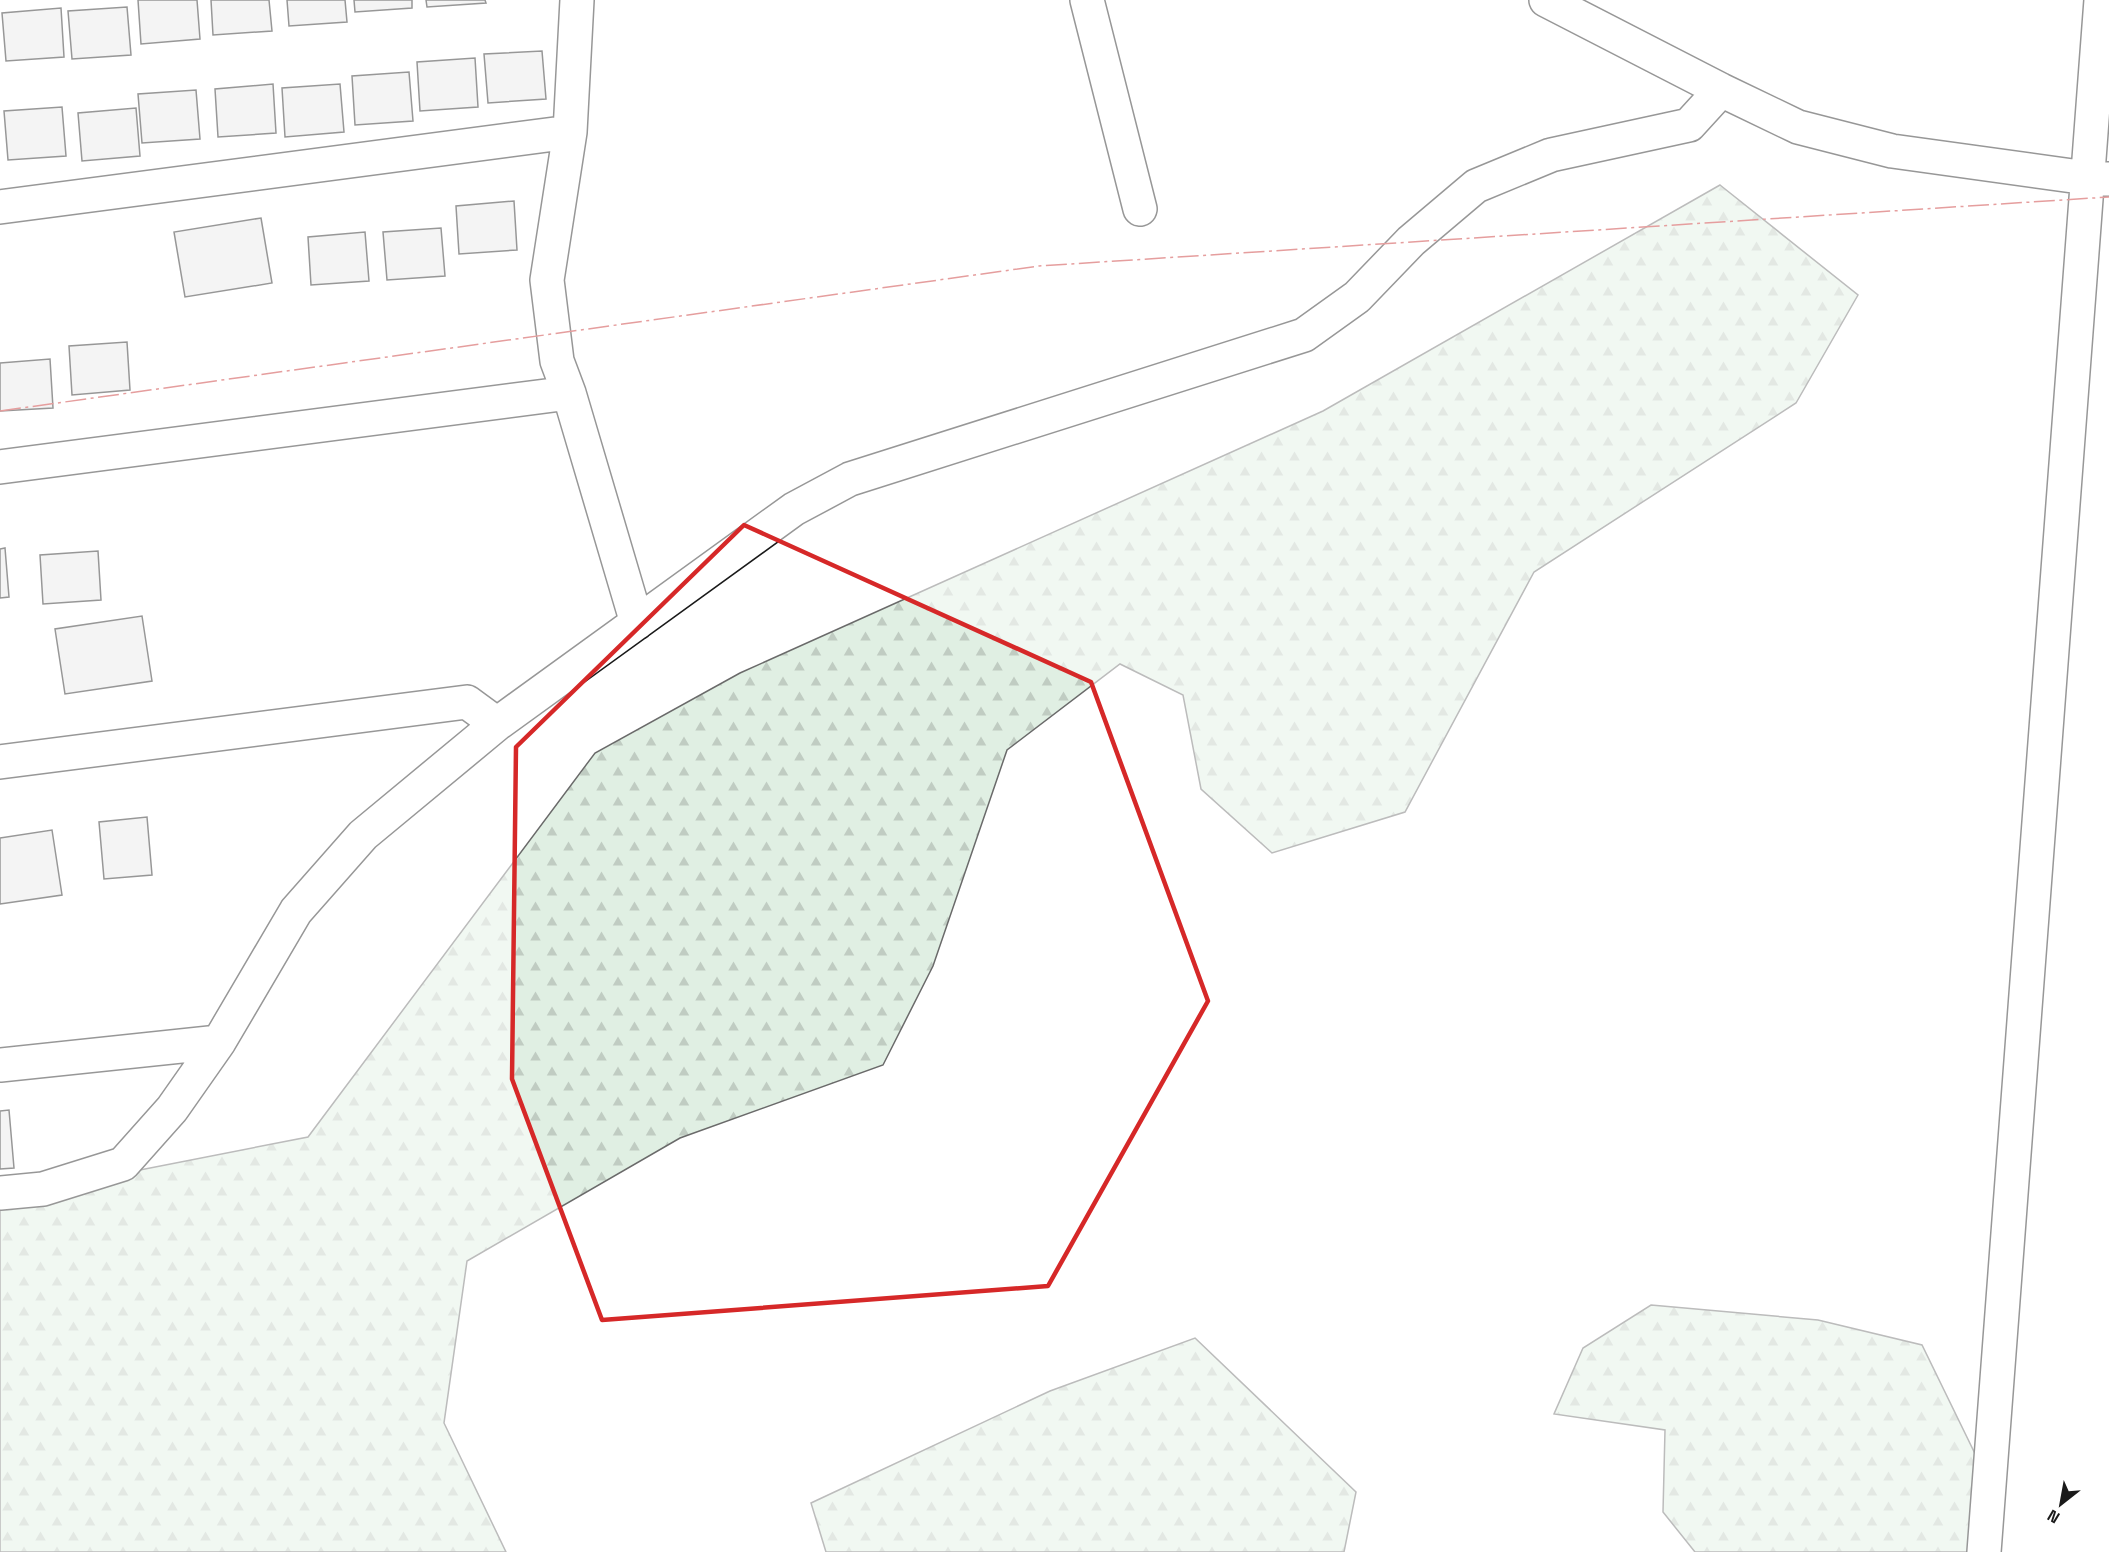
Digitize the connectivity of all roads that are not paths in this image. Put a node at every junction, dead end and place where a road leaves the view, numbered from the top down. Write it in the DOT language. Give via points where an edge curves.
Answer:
graph roads {
  1 [pos="577,0"];
  2 [pos="1087,0"];
  3 [pos="1546,0"];
  4 [pos="2101,0"];
  5 [pos="1720,90"];
  6 [pos="570,132"];
  7 [pos="2098,179"];
  8 [pos="0,207"];
  9 [pos="1140,209"];
  10 [pos="569,393"];
  11 [pos="0,467"];
  12 [pos="636,623"];
  13 [pos="497,724"];
  14 [pos="0,762"];
  15 [pos="219,1042"];
  16 [pos="0,1065"];
  17 [pos="0,1193"];
  18 [pos="1984,1552"];
  1 -- 6 [label="street"];
  2 -- 9 [label="street"];
  3 -- 5 [label="street"];
  4 -- 7 [label="street"];
  5 -- 7 [label="street" via="1798,127 1892,151"];
  5 -- 12 [label="street" via="1689,125 1551,155 1476,186 1411,241 1358,297 1304,335 850,479 794,509"];
  6 -- 8 [label="street"];
  6 -- 10 [label="street" via="547,280 557,361"];
  7 -- 18 [label="street"];
  10 -- 11 [label="street"];
  10 -- 12 [label="street"];
  12 -- 13 [label="street"];
  13 -- 14 [label="street" via="467,702"];
  13 -- 15 [label="street" via="363,835 296,911"];
  15 -- 16 [label="street"];
  15 -- 17 [label="street" via="172,1109 123,1164 43,1189"];
}
